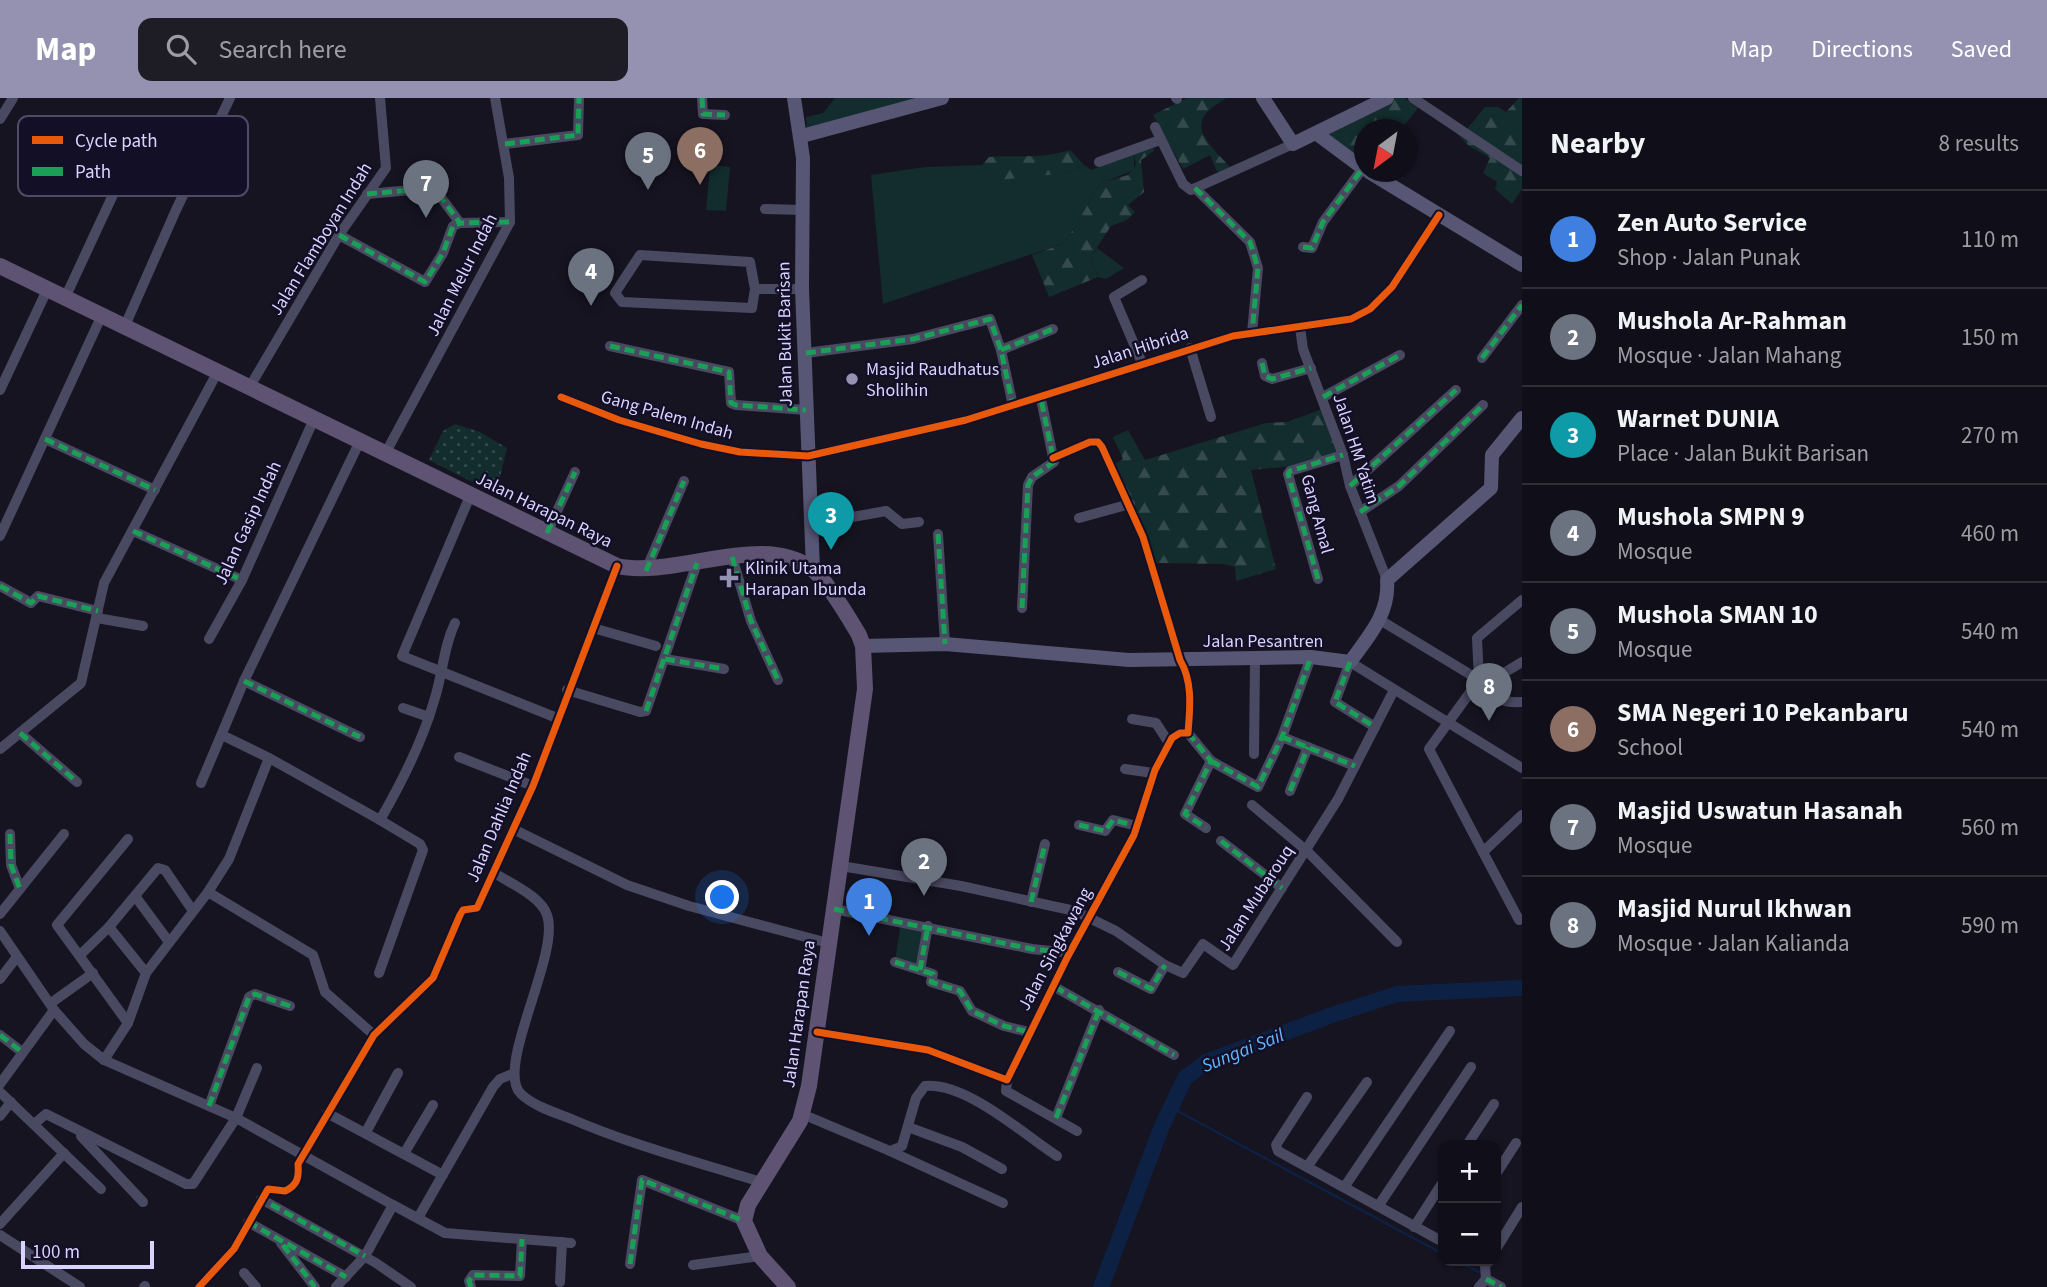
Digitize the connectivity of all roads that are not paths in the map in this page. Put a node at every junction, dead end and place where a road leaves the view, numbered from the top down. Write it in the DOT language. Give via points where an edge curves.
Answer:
graph roads {
  1 [pos="13,98"];
  2 [pos="230,98"];
  3 [pos="380,98"];
  4 [pos="495,98"];
  5 [pos="579,98"];
  6 [pos="702,98"];
  7 [pos="794,98"];
  8 [pos="942,98"];
  9 [pos="1264,98"];
  10 [pos="1387,98"];
  11 [pos="1413,98"];
  12 [pos="725,115"];
  13 [pos="221,116"];
  14 [pos="1,118"];
  15 [pos="1156,127"];
  16 [pos="1317,134"];
  17 [pos="802,136"];
  18 [pos="1160,140"];
  19 [pos="505,144"];
  20 [pos="1293,144"];
  21 [pos="1354,160"];
  22 [pos="1099,162"];
  23 [pos="1522,171"];
  24 [pos="1355,182"];
  25 [pos="1387,182"];
  26 [pos="1195,188"];
  27 [pos="366,194"];
  28 [pos="112,196"];
  29 [pos="183,196"];
  30 [pos="765,209"];
  31 [pos="802,210"];
  32 [pos="1439,215"];
  33 [pos="510,222"];
  34 [pos="460,223"];
  35 [pos="339,235"];
  36 [pos="1303,247"];
  37 [pos="1522,265"];
  38 [pos="1,268"];
  39 [pos="1142,280"];
  40 [pos="755,289"];
  41 [pos="802,289"];
  42 [pos="47,290"];
  43 [pos="65,298"];
  44 [pos="1522,305"];
  45 [pos="101,317"];
  46 [pos="1300,327"];
  47 [pos="124,328"];
  48 [pos="1053,329"];
  49 [pos="1252,332"];
  50 [pos="610,346"];
  51 [pos="1190,348"];
  52 [pos="1001,350"];
  53 [pos="806,352"];
  54 [pos="1400,355"];
  55 [pos="1482,358"];
  56 [pos="1142,363"];
  57 [pos="1262,363"];
  58 [pos="1311,368"];
  59 [pos="218,373"];
  60 [pos="249,388"];
  61 [pos="0,390"];
  62 [pos="1456,390"];
  63 [pos="561,397"];
  64 [pos="1323,397"];
  65 [pos="1041,399"];
  66 [pos="1483,405"];
  67 [pos="1013,406"];
  68 [pos="806,410"];
  69 [pos="1211,417"];
  70 [pos="1522,418"];
  71 [pos="314,419"];
  72 [pos="45,439"];
  73 [pos="360,442"];
  74 [pos="385,454"];
  75 [pos="1343,455"];
  76 [pos="808,456"];
  77 [pos="1053,458"];
  78 [pos="575,472"];
  79 [pos="684,481"];
  80 [pos="1350,486"];
  81 [pos="155,490"];
  82 [pos="470,496"];
  83 [pos="1130,503"];
  84 [pos="1360,512"];
  85 [pos="1080,518"];
  86 [pos="919,523"];
  87 [pos="813,524"];
  88 [pos="133,531"];
  89 [pos="547,533"];
  90 [pos="938,534"];
  91 [pos="0,536"];
  92 [pos="732,557"];
  93 [pos="696,563"];
  94 [pos="617,566"];
  95 [pos="813,569"];
  96 [pos="646,571"];
  97 [pos="1318,579"];
  98 [pos="242,580"];
  99 [pos="1387,580"];
  100 [pos="0,586"];
  101 [pos="1522,600"];
  102 [pos="1021,608"];
  103 [pos="97,615"];
  104 [pos="1380,621"];
  105 [pos="455,623"];
  106 [pos="143,626"];
  107 [pos="593,628"];
  108 [pos="209,639"];
  109 [pos="945,644"];
  110 [pos="656,646"];
  111 [pos="863,646"];
  112 [pos="1311,657"];
  113 [pos="665,659"];
  114 [pos="1255,659"];
  115 [pos="1180,660"];
  116 [pos="1350,662"];
  117 [pos="1522,662"];
  118 [pos="724,669"];
  119 [pos="443,672"];
  120 [pos="778,680"];
  121 [pos="244,681"];
  122 [pos="1482,682"];
  123 [pos="568,690"];
  124 [pos="1394,691"];
  125 [pos="1522,702"];
  126 [pos="403,708"];
  127 [pos="429,718"];
  128 [pos="557,718"];
  129 [pos="1132,719"];
  130 [pos="1447,721"];
  131 [pos="1375,727"];
  132 [pos="19,733"];
  133 [pos="1188,733"];
  134 [pos="222,735"];
  135 [pos="360,737"];
  136 [pos="1282,737"];
  137 [pos="1170,743"];
  138 [pos="1308,747"];
  139 [pos="0,749"];
  140 [pos="1254,754"];
  141 [pos="459,757"];
  142 [pos="269,758"];
  143 [pos="1211,761"];
  144 [pos="1355,766"];
  145 [pos="1522,768"];
  146 [pos="1125,769"];
  147 [pos="1153,773"];
  148 [pos="77,782"];
  149 [pos="201,783"];
  150 [pos="533,786"];
  151 [pos="1290,790"];
  152 [pos="1252,805"];
  153 [pos="1522,815"];
  154 [pos="380,820"];
  155 [pos="1079,825"];
  156 [pos="1137,826"];
  157 [pos="1206,828"];
  158 [pos="513,829"];
  159 [pos="10,834"];
  160 [pos="64,834"];
  161 [pos="128,839"];
  162 [pos="1221,841"];
  163 [pos="1045,844"];
  164 [pos="1307,851"];
  165 [pos="1483,852"];
  166 [pos="841,866"];
  167 [pos="493,872"];
  168 [pos="1282,888"];
  169 [pos="20,889"];
  170 [pos="208,892"];
  171 [pos="135,897"];
  172 [pos="1031,902"];
  173 [pos="834,909"];
  174 [pos="193,911"];
  175 [pos="0,914"];
  176 [pos="1089,916"];
  177 [pos="1522,919"];
  178 [pos="928,926"];
  179 [pos="109,927"];
  180 [pos="0,931"];
  181 [pos="169,942"];
  182 [pos="1397,942"];
  183 [pos="828,943"];
  184 [pos="1070,953"];
  185 [pos="80,955"];
  186 [pos="16,957"];
  187 [pos="895,962"];
  188 [pos="1165,965"];
  189 [pos="920,970"];
  190 [pos="1118,972"];
  191 [pos="93,973"];
  192 [pos="146,973"];
  193 [pos="379,973"];
  194 [pos="0,979"];
  195 [pos="1055,987"];
  196 [pos="52,1006"];
  197 [pos="290,1006"];
  198 [pos="1099,1010"];
  199 [pos="128,1023"];
  200 [pos="1450,1031"];
  201 [pos="817,1032"];
  202 [pos="1029,1032"];
  203 [pos="0,1035"];
  204 [pos="374,1035"];
  205 [pos="23,1052"];
  206 [pos="1174,1055"];
  207 [pos="104,1060"];
  208 [pos="1471,1067"];
  209 [pos="257,1068"];
  210 [pos="398,1073"];
  211 [pos="512,1074"];
  212 [pos="1007,1080"];
  213 [pos="1367,1082"];
  214 [pos="0,1084"];
  215 [pos="0,1091"];
  216 [pos="1307,1097"];
  217 [pos="11,1102"];
  218 [pos="1494,1104"];
  219 [pos="433,1105"];
  220 [pos="209,1106"];
  221 [pos="327,1113"];
  222 [pos="802,1114"];
  223 [pos="0,1116"];
  224 [pos="236,1118"];
  225 [pos="1056,1118"];
  226 [pos="34,1124"];
  227 [pos="908,1127"];
  228 [pos="1077,1131"];
  229 [pos="77,1132"];
  230 [pos="366,1132"];
  231 [pos="1470,1140"];
  232 [pos="1516,1143"];
  233 [pos="405,1152"];
  234 [pos="890,1152"];
  235 [pos="64,1153"];
  236 [pos="303,1155"];
  237 [pos="1057,1156"];
  238 [pos="1501,1166"];
  239 [pos="1307,1167"];
  240 [pos="1002,1169"];
  241 [pos="443,1175"];
  242 [pos="761,1182"];
  243 [pos="1345,1186"];
  244 [pos="101,1189"];
  245 [pos="1438,1190"];
  246 [pos="261,1199"];
  247 [pos="143,1202"];
  248 [pos="1003,1203"];
  249 [pos="393,1205"];
  250 [pos="1378,1205"];
  251 [pos="1522,1207"];
  252 [pos="418,1219"];
  253 [pos="744,1221"];
  254 [pos="247,1222"];
  255 [pos="0,1224"];
  256 [pos="1414,1227"];
  257 [pos="0,1235"];
  258 [pos="522,1239"];
  259 [pos="1438,1239"];
  260 [pos="279,1240"];
  261 [pos="1501,1242"];
  262 [pos="365,1256"];
  263 [pos="760,1256"];
  264 [pos="630,1264"];
  265 [pos="693,1265"];
  266 [pos="244,1273"];
  267 [pos="346,1277"];
  268 [pos="560,1282"];
  269 [pos="1482,1283"];
  270 [pos="80,1287"];
  271 [pos="199,1287"];
  272 [pos="256,1287"];
  273 [pos="315,1287"];
  274 [pos="336,1287"];
  275 [pos="411,1287"];
  276 [pos="471,1287"];
  277 [pos="788,1287"];
  278 [pos="1501,1287"];
  1 -- 14 [label="street"];
  2 -- 13 [label="street"];
  3 -- 27 [label="street, Jalan Flamboyan Indah" via="386,168"];
  4 -- 19 [label="street, Jalan Melur Indah"];
  5 -- 19 [label="street" via="578,135"];
  6 -- 12 [label="street" via="703,114"];
  7 -- 17 [label="street, Jalan Bukit Barisan"];
  8 -- 17 [label="street"];
  9 -- 20 [label="street"];
  10 -- 16 [label="street"];
  11 -- 23 [label="street"];
  15 -- 18 [label="street"];
  16 -- 20 [label="street"];
  16 -- 21 [label="street"];
  17 -- 31 [label="street, Jalan Bukit Barisan"];
  18 -- 22 [label="street"];
  18 -- 26 [label="street" via="1185,187"];
  19 -- 33 [label="street, Jalan Melur Indah"];
  20 -- 26 [label="street"];
  24 -- 36 [label="street" via="1323,222 1312,248"];
  25 -- 32 [label="street"];
  26 -- 49 [label="street" via="1250,242 1258,268"];
  27 -- 34 [label="street" via="434,188"];
  27 -- 35 [label="street, Jalan Flamboyan Indah"];
  28 -- 43 [label="street"];
  29 -- 47 [label="street"];
  30 -- 31 [label="street"];
  31 -- 41 [label="street, Jalan Bukit Barisan"];
  32 -- 37 [label="street"];
  32 -- 46 [label="street, Jalan Hibrida" via="1404,271 1370,309 1351,319"];
  33 -- 34 [label="street"];
  33 -- 74 [label="street, Jalan Melur Indah"];
  34 -- 35 [label="street" via="453,226 425,282"];
  35 -- 60 [label="street, Jalan Flamboyan Indah"];
  38 -- 42 [label="main road, Jalan Harapan Raya"];
  39 -- 56 [label="street" via="1114,297"];
  40 -- 40 [label="street" via="751,262 640,255 615,293 622,302 750,309"];
  40 -- 41 [label="street"];
  41 -- 53 [label="street, Jalan Bukit Barisan"];
  42 -- 43 [label="main road, Jalan Harapan Raya"];
  42 -- 61 [label="street"];
  43 -- 45 [label="main road, Jalan Harapan Raya"];
  44 -- 55 [label="street"];
  45 -- 47 [label="main road, Jalan Harapan Raya"];
  45 -- 72 [label="street"];
  46 -- 49 [label="street, Jalan Hibrida"];
  46 -- 58 [label="street, Jalan HM Yatim"];
  47 -- 59 [label="main road, Jalan Harapan Raya"];
  48 -- 52 [label="street"];
  49 -- 51 [label="street, Jalan Hibrida"];
  50 -- 68 [label="street" via="729,372 731,402 736,405"];
  51 -- 56 [label="street, Jalan Hibrida"];
  51 -- 69 [label="street"];
  52 -- 53 [label="street" via="990,320 913,339"];
  52 -- 67 [label="street"];
  53 -- 68 [label="street, Jalan Bukit Barisan"];
  54 -- 64 [label="street"];
  56 -- 65 [label="street, Jalan Hibrida"];
  57 -- 58 [label="street" via="1265,376 1272,379"];
  58 -- 64 [label="street, Jalan HM Yatim"];
  59 -- 60 [label="main road, Jalan Harapan Raya"];
  59 -- 81 [label="street"];
  60 -- 71 [label="main road, Jalan Harapan Raya"];
  62 -- 80 [label="street"];
  63 -- 76 [label="street, Gang Palem Indah" via="701,444 740,452"];
  64 -- 75 [label="street, Jalan HM Yatim"];
  65 -- 67 [label="street, Jalan Hibrida"];
  65 -- 77 [label="street"];
  66 -- 84 [label="street" via="1399,485"];
  67 -- 76 [label="street, Jalan Hibrida"];
  68 -- 76 [label="street, Jalan Bukit Barisan"];
  70 -- 99 [label="street" via="1492,455 1491,488"];
  71 -- 73 [label="main road, Jalan Harapan Raya"];
  71 -- 98 [label="street, Jalan Gasip Indah"];
  72 -- 81 [label="street"];
  72 -- 91 [label="street"];
  73 -- 74 [label="main road, Jalan Harapan Raya"];
  73 -- 121 [label="street"];
  74 -- 82 [label="main road, Jalan Harapan Raya"];
  75 -- 80 [label="street, Jalan HM Yatim"];
  75 -- 97 [label="street, Gang Amal" via="1288,474"];
  76 -- 87 [label="street, Jalan Bukit Barisan"];
  77 -- 83 [label="street" via="1098,442"];
  77 -- 102 [label="street" via="1052,466 1028,485"];
  78 -- 89 [label="street"];
  79 -- 96 [label="street"];
  80 -- 84 [label="street, Jalan HM Yatim"];
  81 -- 88 [label="street"];
  82 -- 89 [label="main road, Jalan Harapan Raya"];
  82 -- 119 [label="street" via="401,653"];
  83 -- 85 [label="street"];
  83 -- 115 [label="street"];
  84 -- 99 [label="street, Jalan HM Yatim"];
  86 -- 87 [label="street" via="902,524 886,511"];
  87 -- 95 [label="street, Jalan Bukit Barisan"];
  88 -- 98 [label="street"];
  88 -- 103 [label="street" via="104,583"];
  89 -- 94 [label="main road, Jalan Harapan Raya"];
  90 -- 109 [label="street"];
  92 -- 93 [label="main road, Jalan Harapan Raya"];
  92 -- 95 [label="main road, Jalan Harapan Raya" via="768,554"];
  92 -- 120 [label="street" via="751,621"];
  93 -- 96 [label="main road, Jalan Harapan Raya"];
  93 -- 113 [label="street"];
  94 -- 96 [label="main road, Jalan Harapan Raya"];
  94 -- 107 [label="street, Jalan Dahlia Indah"];
  95 -- 111 [label="main road, Jalan Harapan Raya" via="853,624"];
  98 -- 108 [label="street, Jalan Gasip Indah"];
  99 -- 104 [label="street" via="1387,601"];
  100 -- 103 [label="street" via="31,603 38,596"];
  101 -- 122 [label="street" via="1476,638"];
  103 -- 106 [label="street"];
  103 -- 132 [label="street" via="81,683"];
  104 -- 116 [label="street"];
  104 -- 122 [label="street"];
  105 -- 119 [label="street" via="445,642"];
  107 -- 110 [label="street"];
  107 -- 123 [label="street, Jalan Dahlia Indah"];
  109 -- 111 [label="street, Jalan Pesantren"];
  109 -- 115 [label="street, Jalan Pesantren" via="1056,656"];
  111 -- 166 [label="main road, Jalan Harapan Raya" via="865,689"];
  112 -- 114 [label="street, Jalan Pesantren"];
  112 -- 116 [label="street, Jalan Pesantren"];
  112 -- 136 [label="street"];
  113 -- 118 [label="street"];
  113 -- 123 [label="street" via="644,712"];
  114 -- 115 [label="street, Jalan Pesantren"];
  114 -- 140 [label="street"];
  115 -- 133 [label="street" via="1188,680"];
  116 -- 124 [label="street"];
  116 -- 131 [label="street" via="1335,702"];
  117 -- 122 [label="street"];
  119 -- 127 [label="street"];
  119 -- 128 [label="street"];
  121 -- 134 [label="street"];
  121 -- 135 [label="street"];
  122 -- 125 [label="street" via="1501,701"];
  122 -- 130 [label="street"];
  123 -- 128 [label="street, Jalan Dahlia Indah"];
  124 -- 130 [label="street"];
  124 -- 131 [label="street, Jalan Mubarouq"];
  126 -- 127 [label="street"];
  127 -- 154 [label="street" via="411,765"];
  128 -- 150 [label="street, Jalan Dahlia Indah"];
  129 -- 137 [label="street" via="1156,723"];
  130 -- 145 [label="street"];
  130 -- 165 [label="street" via="1429,753"];
  131 -- 144 [label="street, Jalan Mubarouq"];
  132 -- 139 [label="street"];
  132 -- 148 [label="street"];
  133 -- 137 [label="street" via="1175,735"];
  133 -- 143 [label="street"];
  134 -- 142 [label="street"];
  134 -- 149 [label="street"];
  136 -- 138 [label="street"];
  136 -- 143 [label="street" via="1258,787"];
  137 -- 147 [label="street, Jalan Singkawang"];
  138 -- 144 [label="street"];
  138 -- 151 [label="street"];
  141 -- 150 [label="street"];
  142 -- 154 [label="street"];
  142 -- 170 [label="street" via="234,847"];
  143 -- 157 [label="street" via="1185,813"];
  144 -- 164 [label="street, Jalan Mubarouq"];
  146 -- 147 [label="street"];
  147 -- 156 [label="street, Jalan Singkawang"];
  150 -- 158 [label="street, Jalan Dahlia Indah"];
  152 -- 164 [label="street"];
  153 -- 165 [label="street"];
  154 -- 193 [label="street" via="423,850"];
  155 -- 156 [label="street" via="1105,831 1113,820"];
  156 -- 176 [label="street, Jalan Singkawang"];
  158 -- 167 [label="street, Jalan Dahlia Indah"];
  158 -- 183 [label="street" via="628,885"];
  159 -- 169 [label="street" via="11,865"];
  160 -- 169 [label="street"];
  161 -- 185 [label="street" via="57,924"];
  162 -- 168 [label="street"];
  163 -- 172 [label="street"];
  164 -- 168 [label="street, Jalan Mubarouq"];
  164 -- 182 [label="street"];
  165 -- 177 [label="street"];
  166 -- 172 [label="street"];
  166 -- 173 [label="main road, Jalan Harapan Raya"];
  167 -- 204 [label="street, Jalan Dahlia Indah" via="477,908 460,915 427,986"];
  167 -- 211 [label="street" via="538,903 548,921"];
  168 -- 188 [label="street, Jalan Mubarouq" via="1233,965 1203,944 1183,973"];
  169 -- 175 [label="street"];
  170 -- 174 [label="street"];
  170 -- 204 [label="street" via="313,955 325,992"];
  171 -- 174 [label="street" via="160,868"];
  171 -- 179 [label="street"];
  171 -- 181 [label="street"];
  172 -- 176 [label="street"];
  173 -- 178 [label="street"];
  173 -- 183 [label="main road, Jalan Harapan Raya"];
  174 -- 181 [label="street"];
  176 -- 184 [label="street, Jalan Singkawang"];
  176 -- 188 [label="street"];
  178 -- 184 [label="street"];
  178 -- 189 [label="street"];
  179 -- 185 [label="street"];
  179 -- 192 [label="street"];
  180 -- 186 [label="street"];
  181 -- 192 [label="street"];
  183 -- 201 [label="main road, Jalan Harapan Raya"];
  184 -- 195 [label="street, Jalan Singkawang"];
  185 -- 191 [label="street"];
  186 -- 194 [label="street"];
  186 -- 196 [label="street"];
  187 -- 189 [label="street"];
  188 -- 190 [label="street" via="1151,989"];
  189 -- 202 [label="street" via="933,974 931,982 960,992 972,1011"];
  191 -- 196 [label="street"];
  191 -- 199 [label="street"];
  192 -- 199 [label="street"];
  195 -- 198 [label="street"];
  195 -- 202 [label="street, Jalan Singkawang"];
  196 -- 205 [label="street"];
  196 -- 207 [label="street"];
  197 -- 220 [label="street" via="255,994 249,997"];
  198 -- 206 [label="street"];
  198 -- 225 [label="street"];
  199 -- 207 [label="street"];
  200 -- 243 [label="street"];
  201 -- 212 [label="street" via="940,1053"];
  201 -- 222 [label="main road, Jalan Harapan Raya"];
  202 -- 212 [label="street, Jalan Singkawang"];
  203 -- 205 [label="street"];
  204 -- 221 [label="street, Jalan Dahlia Indah"];
  205 -- 214 [label="street"];
  207 -- 220 [label="street"];
  208 -- 250 [label="street"];
  209 -- 224 [label="street"];
  210 -- 230 [label="street"];
  211 -- 241 [label="street" via="494,1087"];
  211 -- 242 [label="street" via="521,1094 540,1106 640,1146"];
  212 -- 225 [label="street" via="1006,1091"];
  213 -- 239 [label="street"];
  215 -- 217 [label="street"];
  216 -- 239 [label="street" via="1276,1145 1278,1151"];
  217 -- 223 [label="street"];
  217 -- 226 [label="street"];
  218 -- 231 [label="street"];
  219 -- 233 [label="street"];
  220 -- 224 [label="street"];
  221 -- 230 [label="street"];
  221 -- 236 [label="street, Jalan Dahlia Indah"];
  222 -- 234 [label="street"];
  222 -- 242 [label="main road, Jalan Harapan Raya"];
  224 -- 229 [label="street" via="189,1185"];
  224 -- 236 [label="street"];
  225 -- 228 [label="street"];
  226 -- 229 [label="street" via="48,1114"];
  226 -- 235 [label="street"];
  227 -- 234 [label="street" via="902,1146"];
  227 -- 237 [label="street" via="920,1091 932,1086 962,1093"];
  227 -- 240 [label="street" via="962,1147"];
  229 -- 247 [label="street"];
  230 -- 233 [label="street"];
  232 -- 238 [label="street"];
  233 -- 241 [label="street"];
  234 -- 248 [label="street"];
  235 -- 244 [label="street"];
  235 -- 255 [label="street"];
  236 -- 246 [label="street, Jalan Dahlia Indah" via="293,1186 285,1191 269,1188"];
  236 -- 249 [label="street"];
  239 -- 243 [label="street"];
  241 -- 252 [label="street"];
  242 -- 253 [label="main road, Jalan Harapan Raya"];
  243 -- 250 [label="street"];
  245 -- 256 [label="street"];
  246 -- 254 [label="street"];
  246 -- 262 [label="street"];
  249 -- 252 [label="street"];
  249 -- 262 [label="street"];
  250 -- 256 [label="street"];
  251 -- 261 [label="street"];
  252 -- 258 [label="street" via="446,1233"];
  253 -- 263 [label="main road"];
  253 -- 264 [label="street" via="642,1180"];
  254 -- 260 [label="street"];
  254 -- 271 [label="street" via="233,1249"];
  256 -- 259 [label="street"];
  257 -- 270 [label="street"];
  258 -- 268 [label="street" via="566,1242"];
  258 -- 276 [label="street" via="520,1276 473,1275"];
  260 -- 267 [label="street"];
  260 -- 273 [label="street"];
  262 -- 267 [label="street"];
  262 -- 275 [label="street"];
  263 -- 265 [label="street"];
  263 -- 277 [label="main road"];
  266 -- 272 [label="street"];
  267 -- 274 [label="street"];
  269 -- 278 [label="street"];
}
